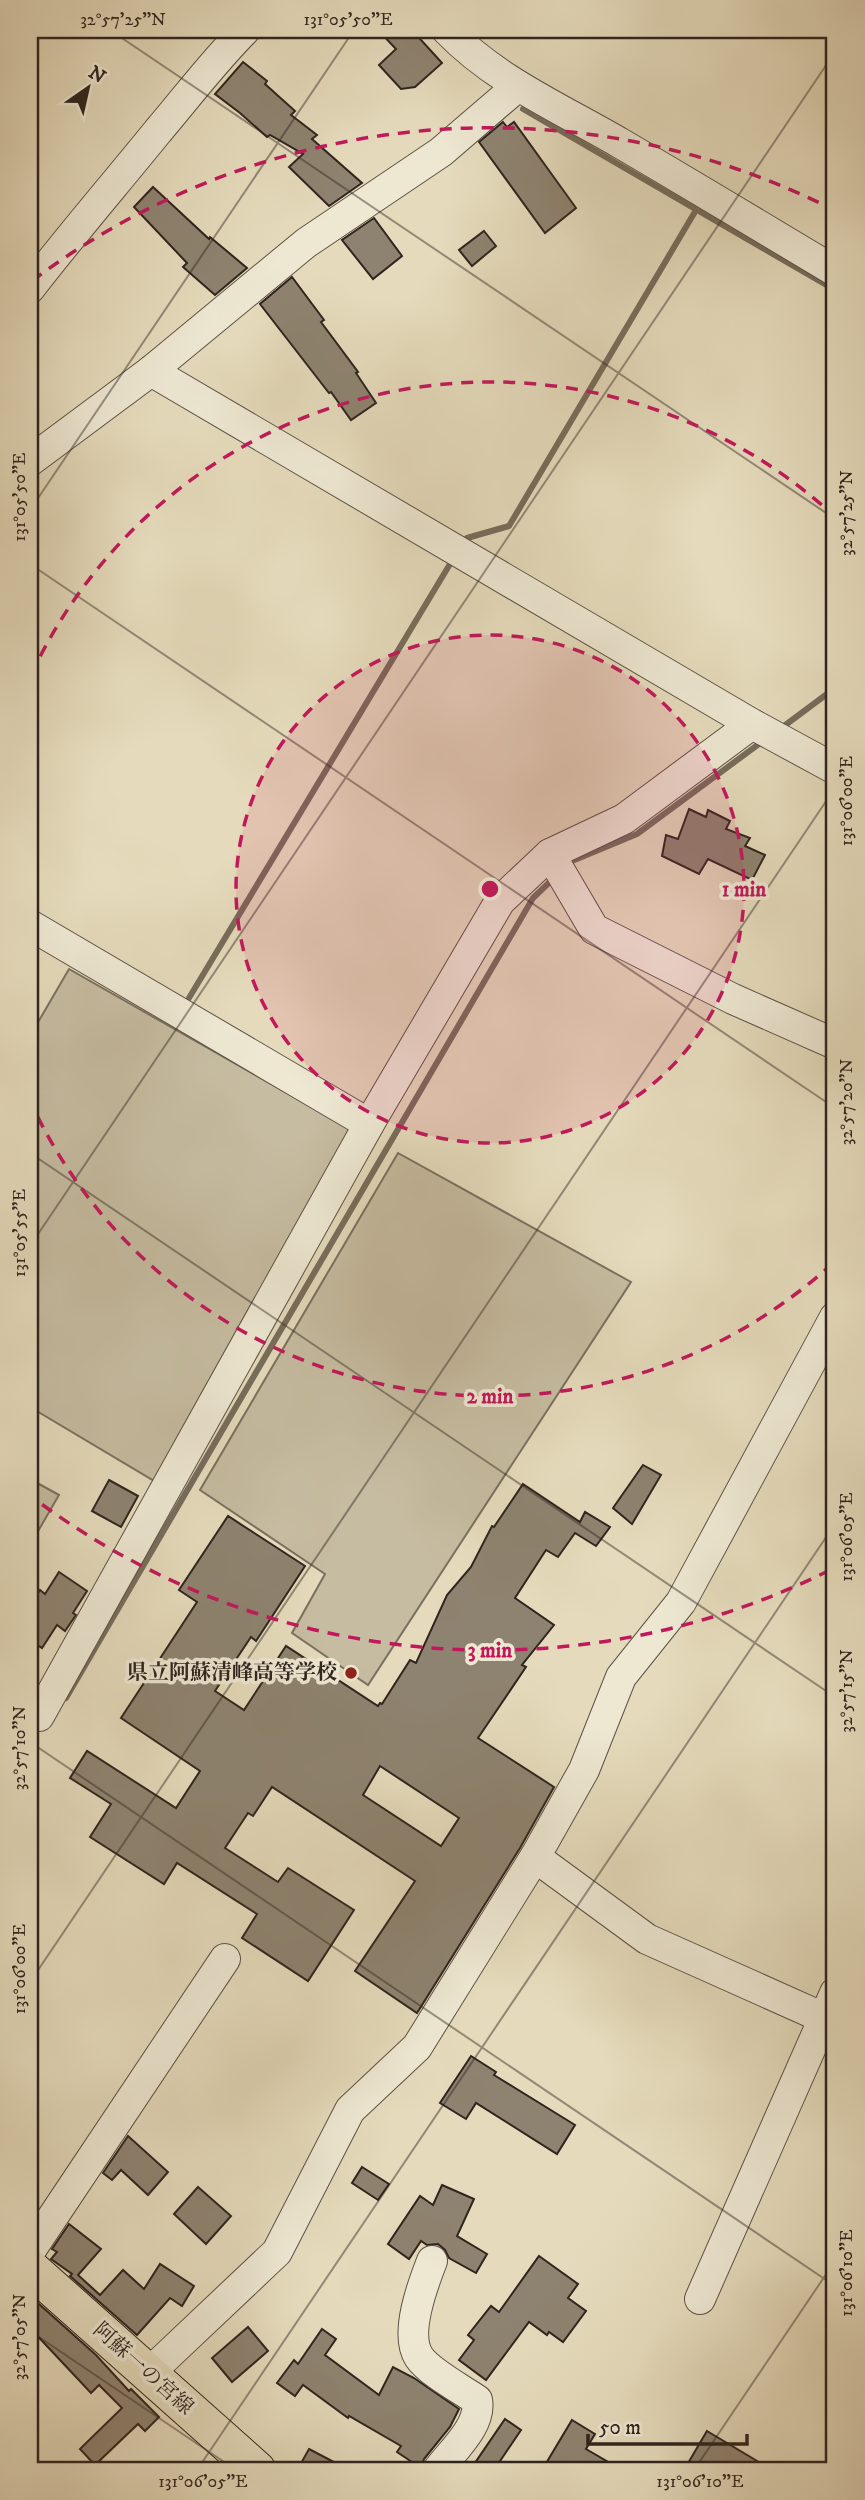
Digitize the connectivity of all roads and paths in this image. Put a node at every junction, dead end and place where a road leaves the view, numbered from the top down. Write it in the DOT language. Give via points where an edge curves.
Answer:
graph roads {
  1 [pos="245,30"];
  2 [pos="447,30"];
  3 [pos="518,86"];
  4 [pos="835,271"];
  5 [pos="30,289"];
  6 [pos="151,371"];
  7 [pos="30,461"];
  8 [pos="752,724"];
  9 [pos="835,769"];
  10 [pos="550,854"];
  11 [pos="30,925"];
  12 [pos="835,1044"];
  13 [pos="369,1124"];
  14 [pos="835,1317"];
  15 [pos="30,1716"];
  16 [pos="535,1857"];
  17 [pos="225,1959"];
  18 [pos="832,2011"];
  19 [pos="30,2251"];
  20 [pos="432,2261"];
  21 [pos="30,2268"];
  22 [pos="700,2299"];
  23 [pos="148,2374"];
  24 [pos="257,2470"];
  25 [pos="438,2470"];
  1 -- 5 [label="street" via="214,60"];
  2 -- 3 [label="street" via="469,53"];
  3 -- 4 [label="street"];
  3 -- 6 [label="street" via="441,152 306,243"];
  6 -- 7 [label="street"];
  6 -- 8 [label="street"];
  8 -- 9 [label="street"];
  8 -- 10 [label="street" via="624,819"];
  10 -- 12 [label="street" via="594,929"];
  10 -- 13 [label="street" via="500,901"];
  11 -- 13 [label="street"];
  13 -- 15 [label="street" via="38,1716"];
  14 -- 16 [label="street" via="681,1602 621,1677 584,1769"];
  16 -- 18 [label="street" via="647,1939"];
  16 -- 23 [label="street" via="417,2047 350,2110 277,2252"];
  17 -- 19 [label="street"];
  18 -- 22 [label="street"];
  20 -- 25 [label="street" via="418,2298 414,2332 418,2356 477,2400 479,2410"];
  21 -- 23 [label="main road, 阿蘇一の宮線"];
  23 -- 24 [label="main road, 阿蘇一の宮線"];
}
